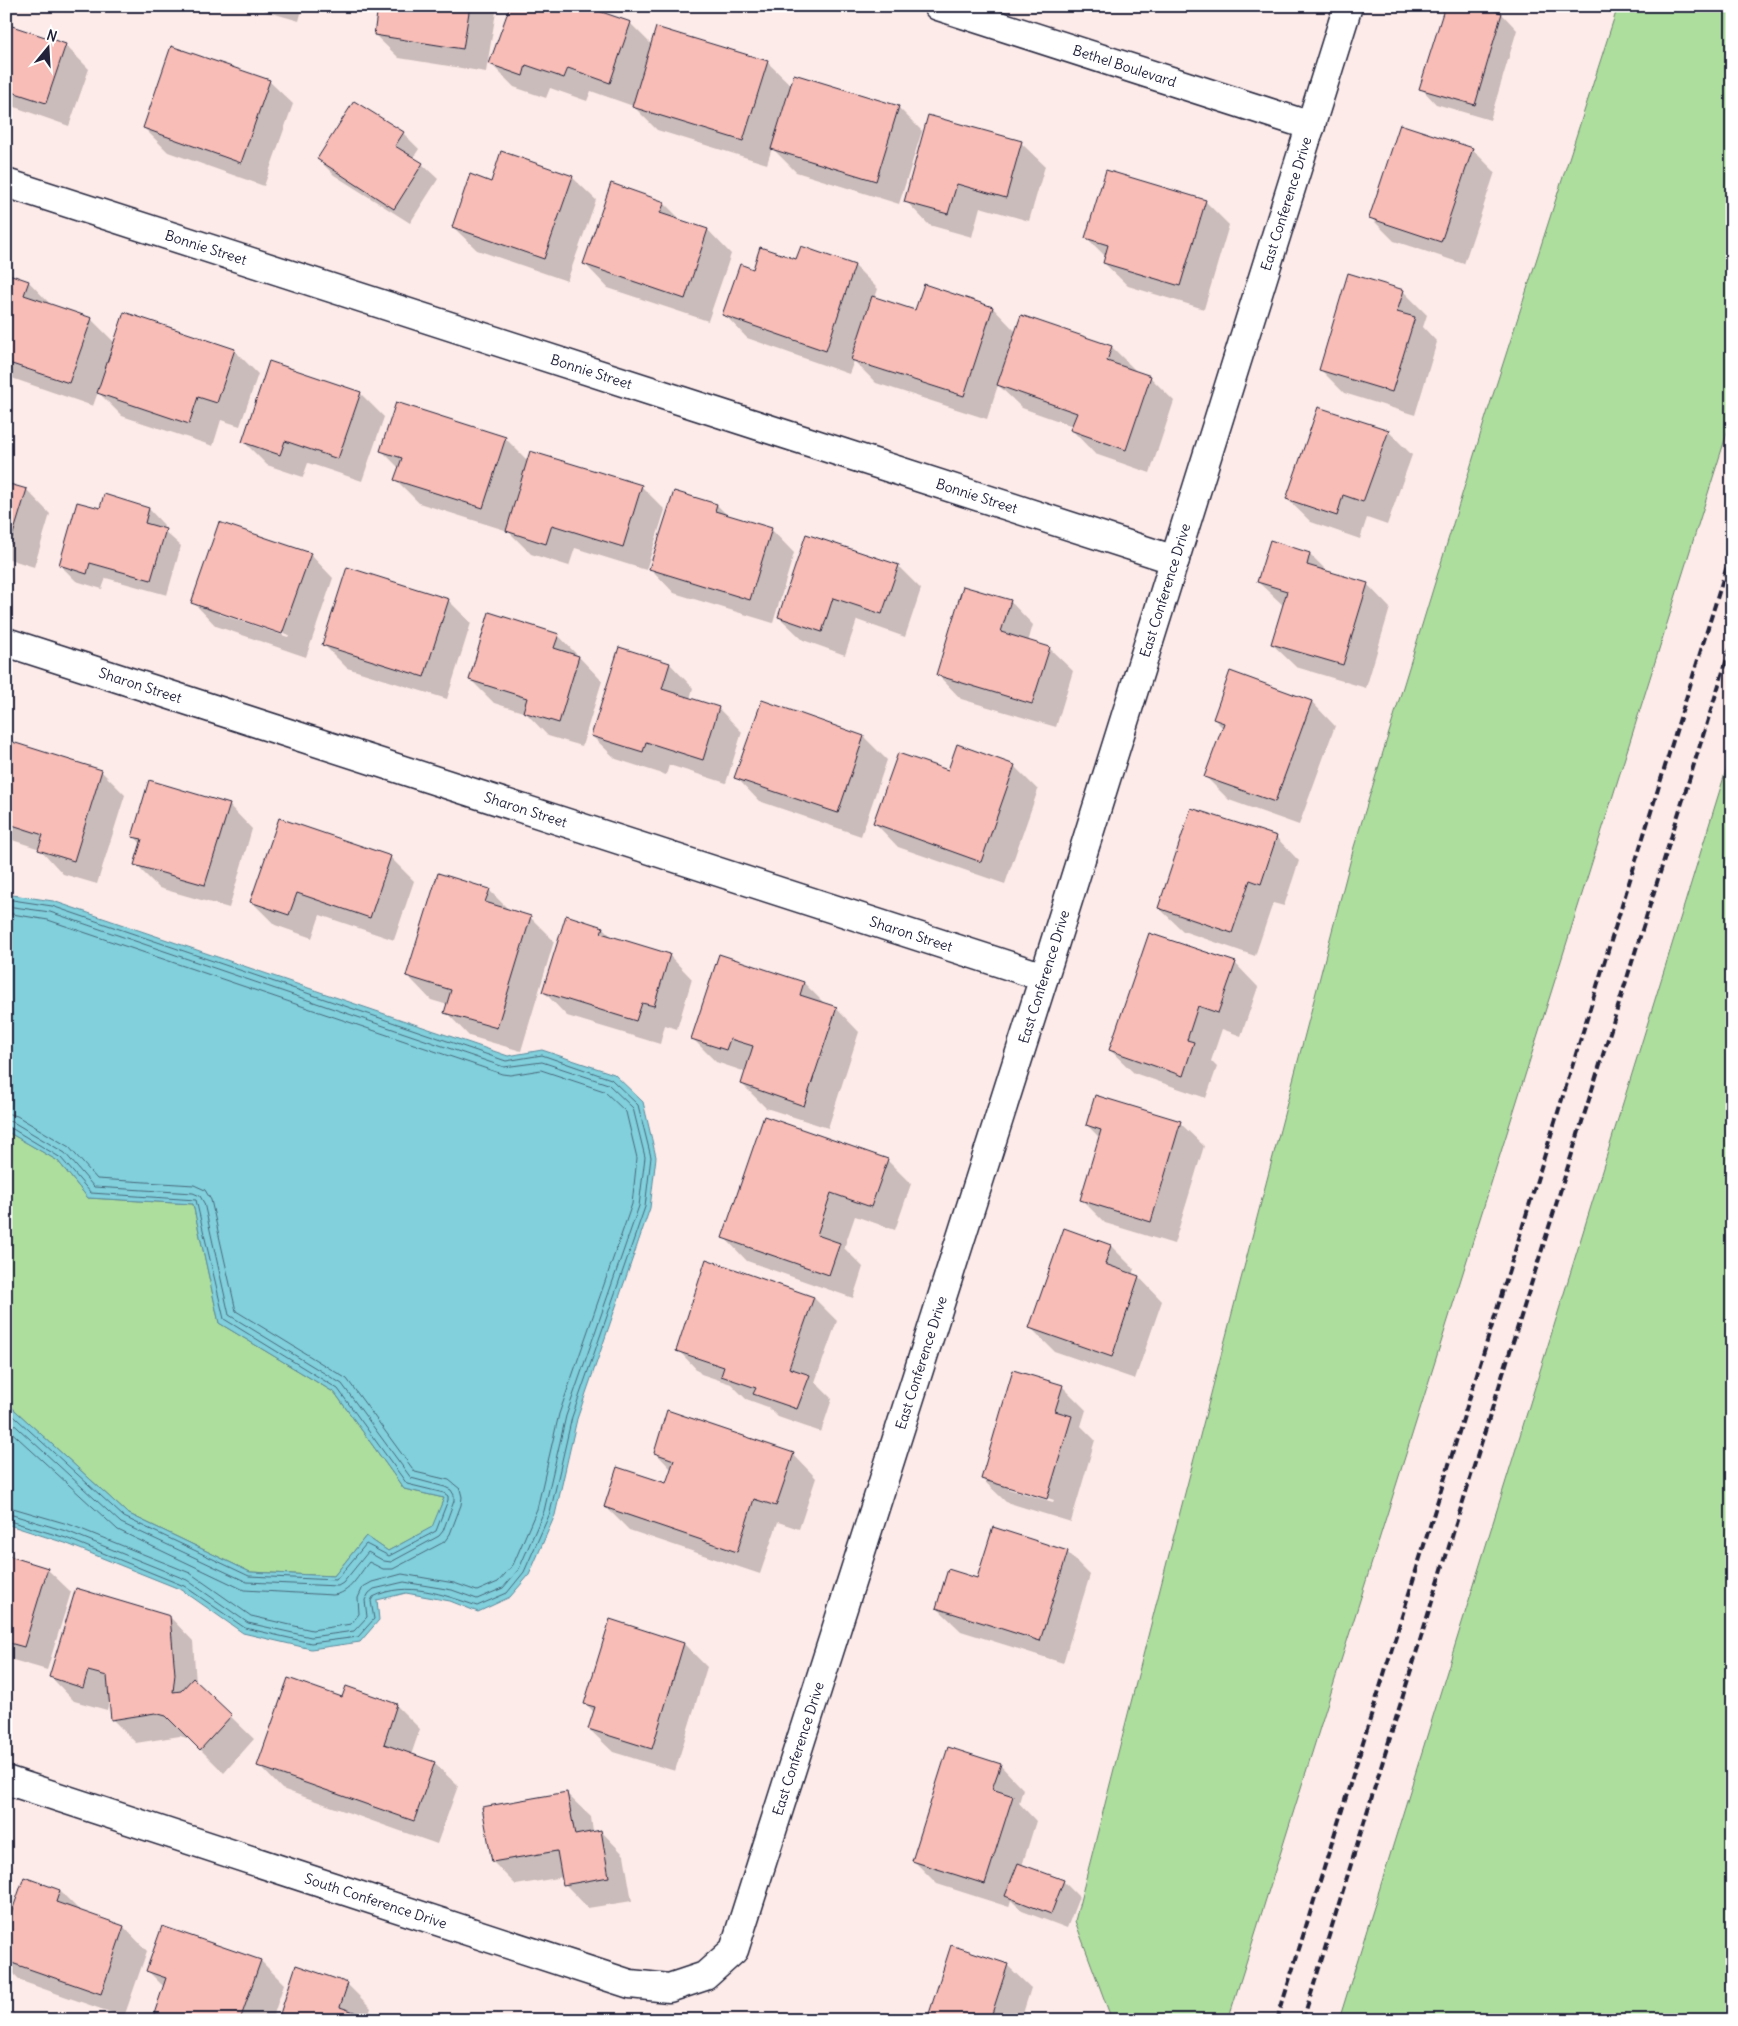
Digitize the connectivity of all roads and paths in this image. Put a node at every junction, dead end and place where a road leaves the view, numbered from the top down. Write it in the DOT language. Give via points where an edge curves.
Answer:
graph roads {
  1 [pos="938,6"];
  2 [pos="1348,6"];
  3 [pos="1311,126"];
  4 [pos="6,183"];
  5 [pos="1175,560"];
  6 [pos="6,642"];
  7 [pos="1044,977"];
  8 [pos="6,1780"];
  9 [pos="736,1945"];
  1 -- 3 [label="street, Bethel Boulevard"];
  2 -- 3 [label="street, East Conference Drive"];
  3 -- 5 [label="street, East Conference Drive"];
  4 -- 5 [label="street, Bonnie Street"];
  5 -- 7 [label="street, East Conference Drive"];
  6 -- 7 [label="street, Sharon Street"];
  7 -- 9 [label="street, East Conference Drive"];
  8 -- 9 [label="street, South Conference Drive" via="630,1984 669,1988 705,1976"];
}
